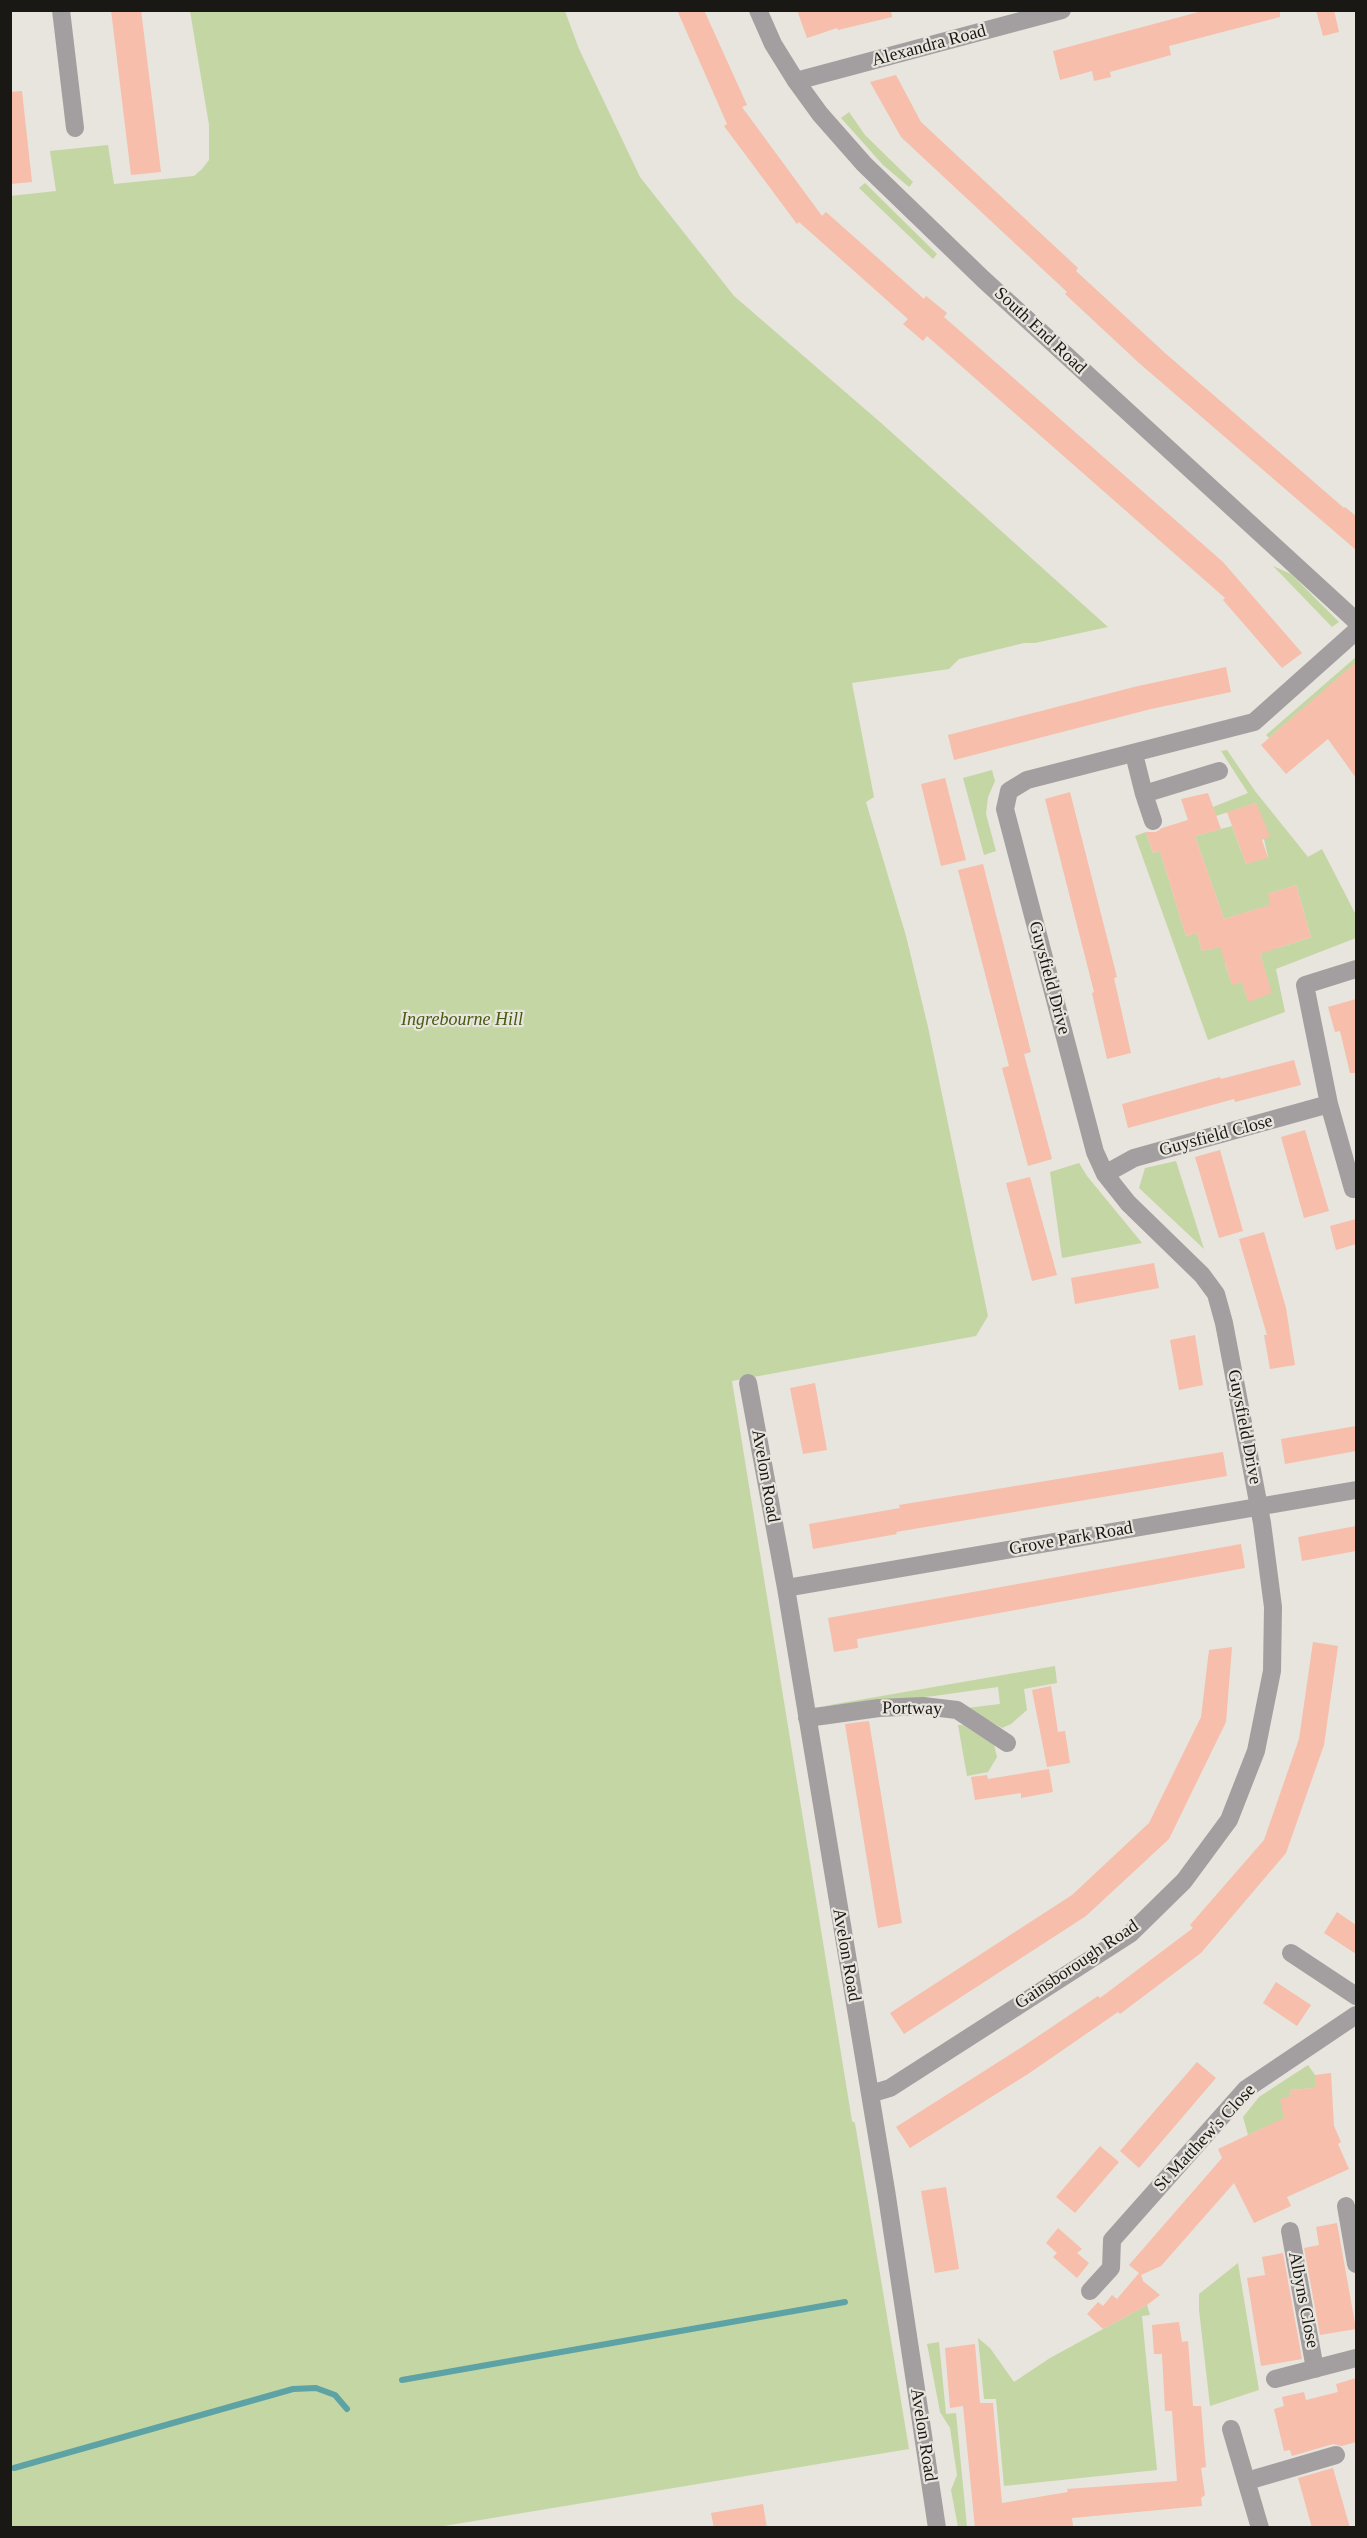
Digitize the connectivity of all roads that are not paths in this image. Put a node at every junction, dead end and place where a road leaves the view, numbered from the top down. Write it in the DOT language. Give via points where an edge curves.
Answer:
graph roads {
  1 [pos="62,10"];
  2 [pos="758,10"];
  3 [pos="1062,10"];
  4 [pos="796,81"];
  5 [pos="75,128"];
  6 [pos="1356,621"];
  7 [pos="1356,631"];
  8 [pos="1134,754"];
  9 [pos="1219,771"];
  10 [pos="1144,794"];
  11 [pos="1154,821"];
  12 [pos="1356,969"];
  13 [pos="1329,1104"];
  14 [pos="1105,1174"];
  15 [pos="1353,1189"];
  16 [pos="748,1383"];
  17 [pos="1356,1490"];
  18 [pos="1259,1507"];
  19 [pos="786,1588"];
  20 [pos="807,1718"];
  21 [pos="1007,1743"];
  22 [pos="1292,1953"];
  23 [pos="1356,1996"];
  24 [pos="1356,2015"];
  25 [pos="870,2094"];
  26 [pos="1346,2206"];
  27 [pos="1290,2231"];
  28 [pos="1356,2264"];
  29 [pos="1090,2291"];
  30 [pos="1356,2358"];
  31 [pos="1315,2369"];
  32 [pos="1275,2379"];
  33 [pos="1231,2429"];
  34 [pos="1336,2455"];
  35 [pos="1246,2481"];
  36 [pos="937,2528"];
  37 [pos="1260,2528"];
  1 -- 5 [label="street"];
  2 -- 4 [label="street, South End Road"];
  3 -- 4 [label="street, Alexandra Road"];
  4 -- 6 [label="street, South End Road" via="864,164 957,255"];
  7 -- 8 [label="street, Guysfield Drive" via="1254,722"];
  8 -- 10 [label="street"];
  8 -- 14 [label="street, Guysfield Drive" via="1027,780 1009,791 1005,810 1095,1152"];
  9 -- 10 [label="street"];
  10 -- 11 [label="street"];
  12 -- 13 [label="street" via="1305,985"];
  13 -- 14 [label="street, Guysfield Close" via="1134,1158"];
  13 -- 15 [label="street"];
  14 -- 18 [label="street, Guysfield Drive" via="1216,1294"];
  16 -- 19 [label="street, Avelon Road"];
  17 -- 18 [label="street, Grove Park Road"];
  18 -- 19 [label="street, Grove Park Road"];
  18 -- 25 [label="street, Gainsborough Road" via="1273,1607 1272,1671 1256,1751 1229,1820 1184,1881 1130,1934 890,2088"];
  19 -- 20 [label="street, Avelon Road"];
  20 -- 21 [label="street, Portway" via="879,1708 957,1710"];
  20 -- 25 [label="street, Avelon Road"];
  22 -- 23 [label="street"];
  24 -- 29 [label="street, St Matthew's Close" via="1246,2089 1112,2240 1111,2268"];
  25 -- 36 [label="street, Avelon Road"];
  26 -- 28 [label="street"];
  27 -- 31 [label="street, Albyns Close"];
  30 -- 31 [label="street, Albyns Close"];
  31 -- 32 [label="street, Albyns Close"];
  33 -- 35 [label="street"];
  34 -- 35 [label="street"];
  35 -- 37 [label="street"];
}
